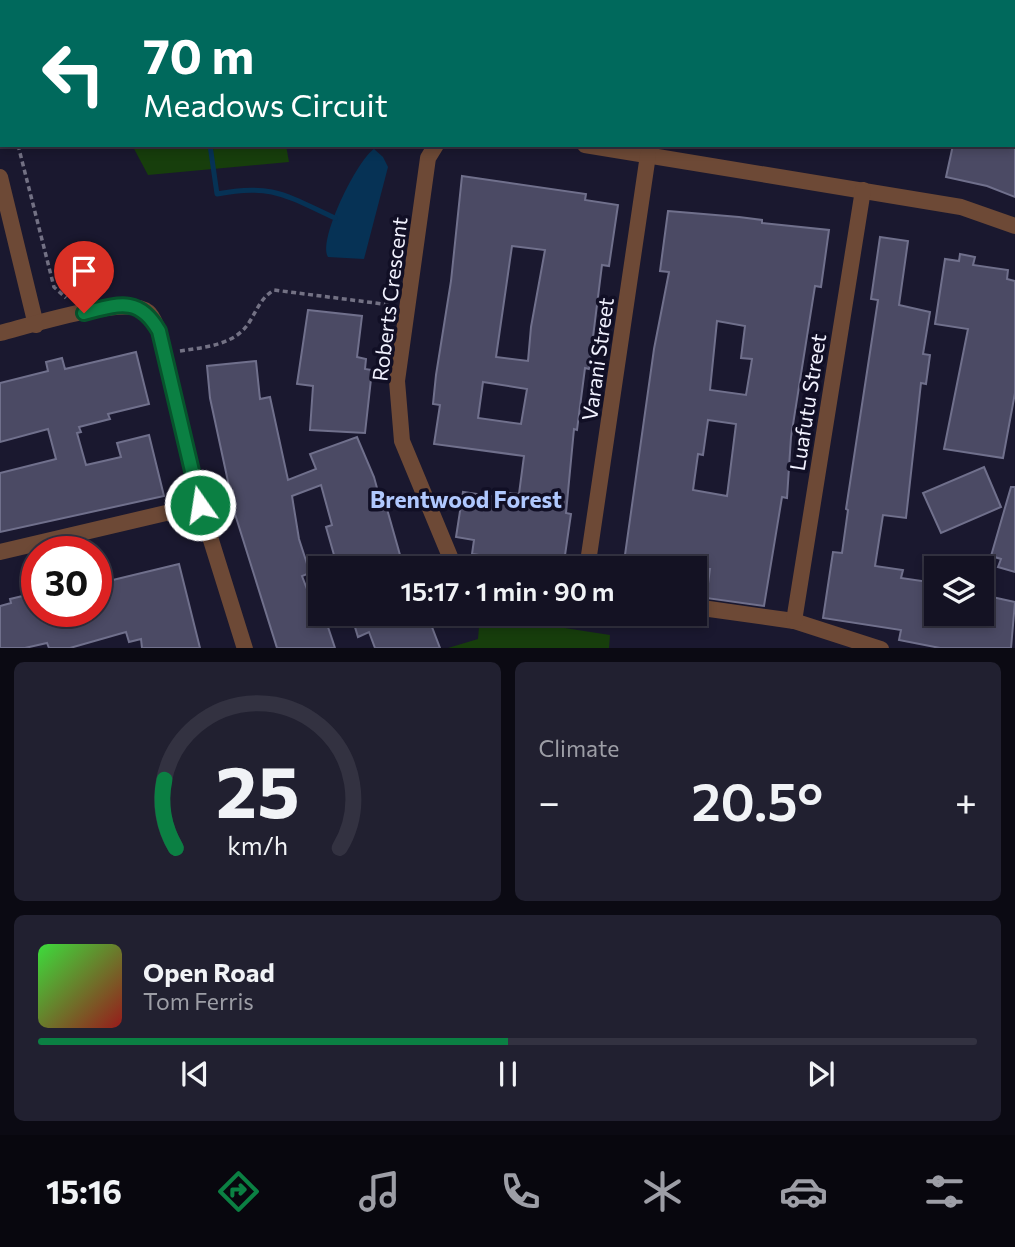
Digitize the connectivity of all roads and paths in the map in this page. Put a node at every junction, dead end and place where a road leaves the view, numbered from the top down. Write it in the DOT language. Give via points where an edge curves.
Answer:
graph roads {
  1 [pos="19,147"];
  2 [pos="435,147"];
  3 [pos="598,147"];
  4 [pos="648,155"];
  5 [pos="0,177"];
  6 [pos="863,190"];
  7 [pos="1015,226"];
  8 [pos="72,299"];
  9 [pos="407,307"];
  10 [pos="36,325"];
  11 [pos="0,333"];
  12 [pos="164,354"];
  13 [pos="200,505"];
  14 [pos="0,552"];
  15 [pos="450,556"];
  16 [pos="589,556"];
  17 [pos="707,609"];
  18 [pos="794,621"];
  19 [pos="246,648"];
  20 [pos="878,648"];
  1 -- 8 [label="path" via="54,287 64,298"];
  2 -- 9 [label="street, Roberts Crescent" via="428,159"];
  3 -- 4 [label="street"];
  4 -- 6 [label="street"];
  4 -- 16 [label="street, Varani Street"];
  5 -- 10 [label="street"];
  6 -- 7 [label="street" via="961,207"];
  6 -- 18 [label="street, Luafutu Street"];
  9 -- 12 [label="path" via="274,290 265,296 249,324 220,345"];
  9 -- 15 [label="street, Roberts Crescent" via="397,381 402,441"];
  10 -- 11 [label="street"];
  10 -- 12 [label="street" via="128,304 149,312"];
  12 -- 13 [label="street"];
  13 -- 14 [label="street"];
  13 -- 19 [label="street"];
  17 -- 18 [label="street"];
  18 -- 20 [label="street"];
}
